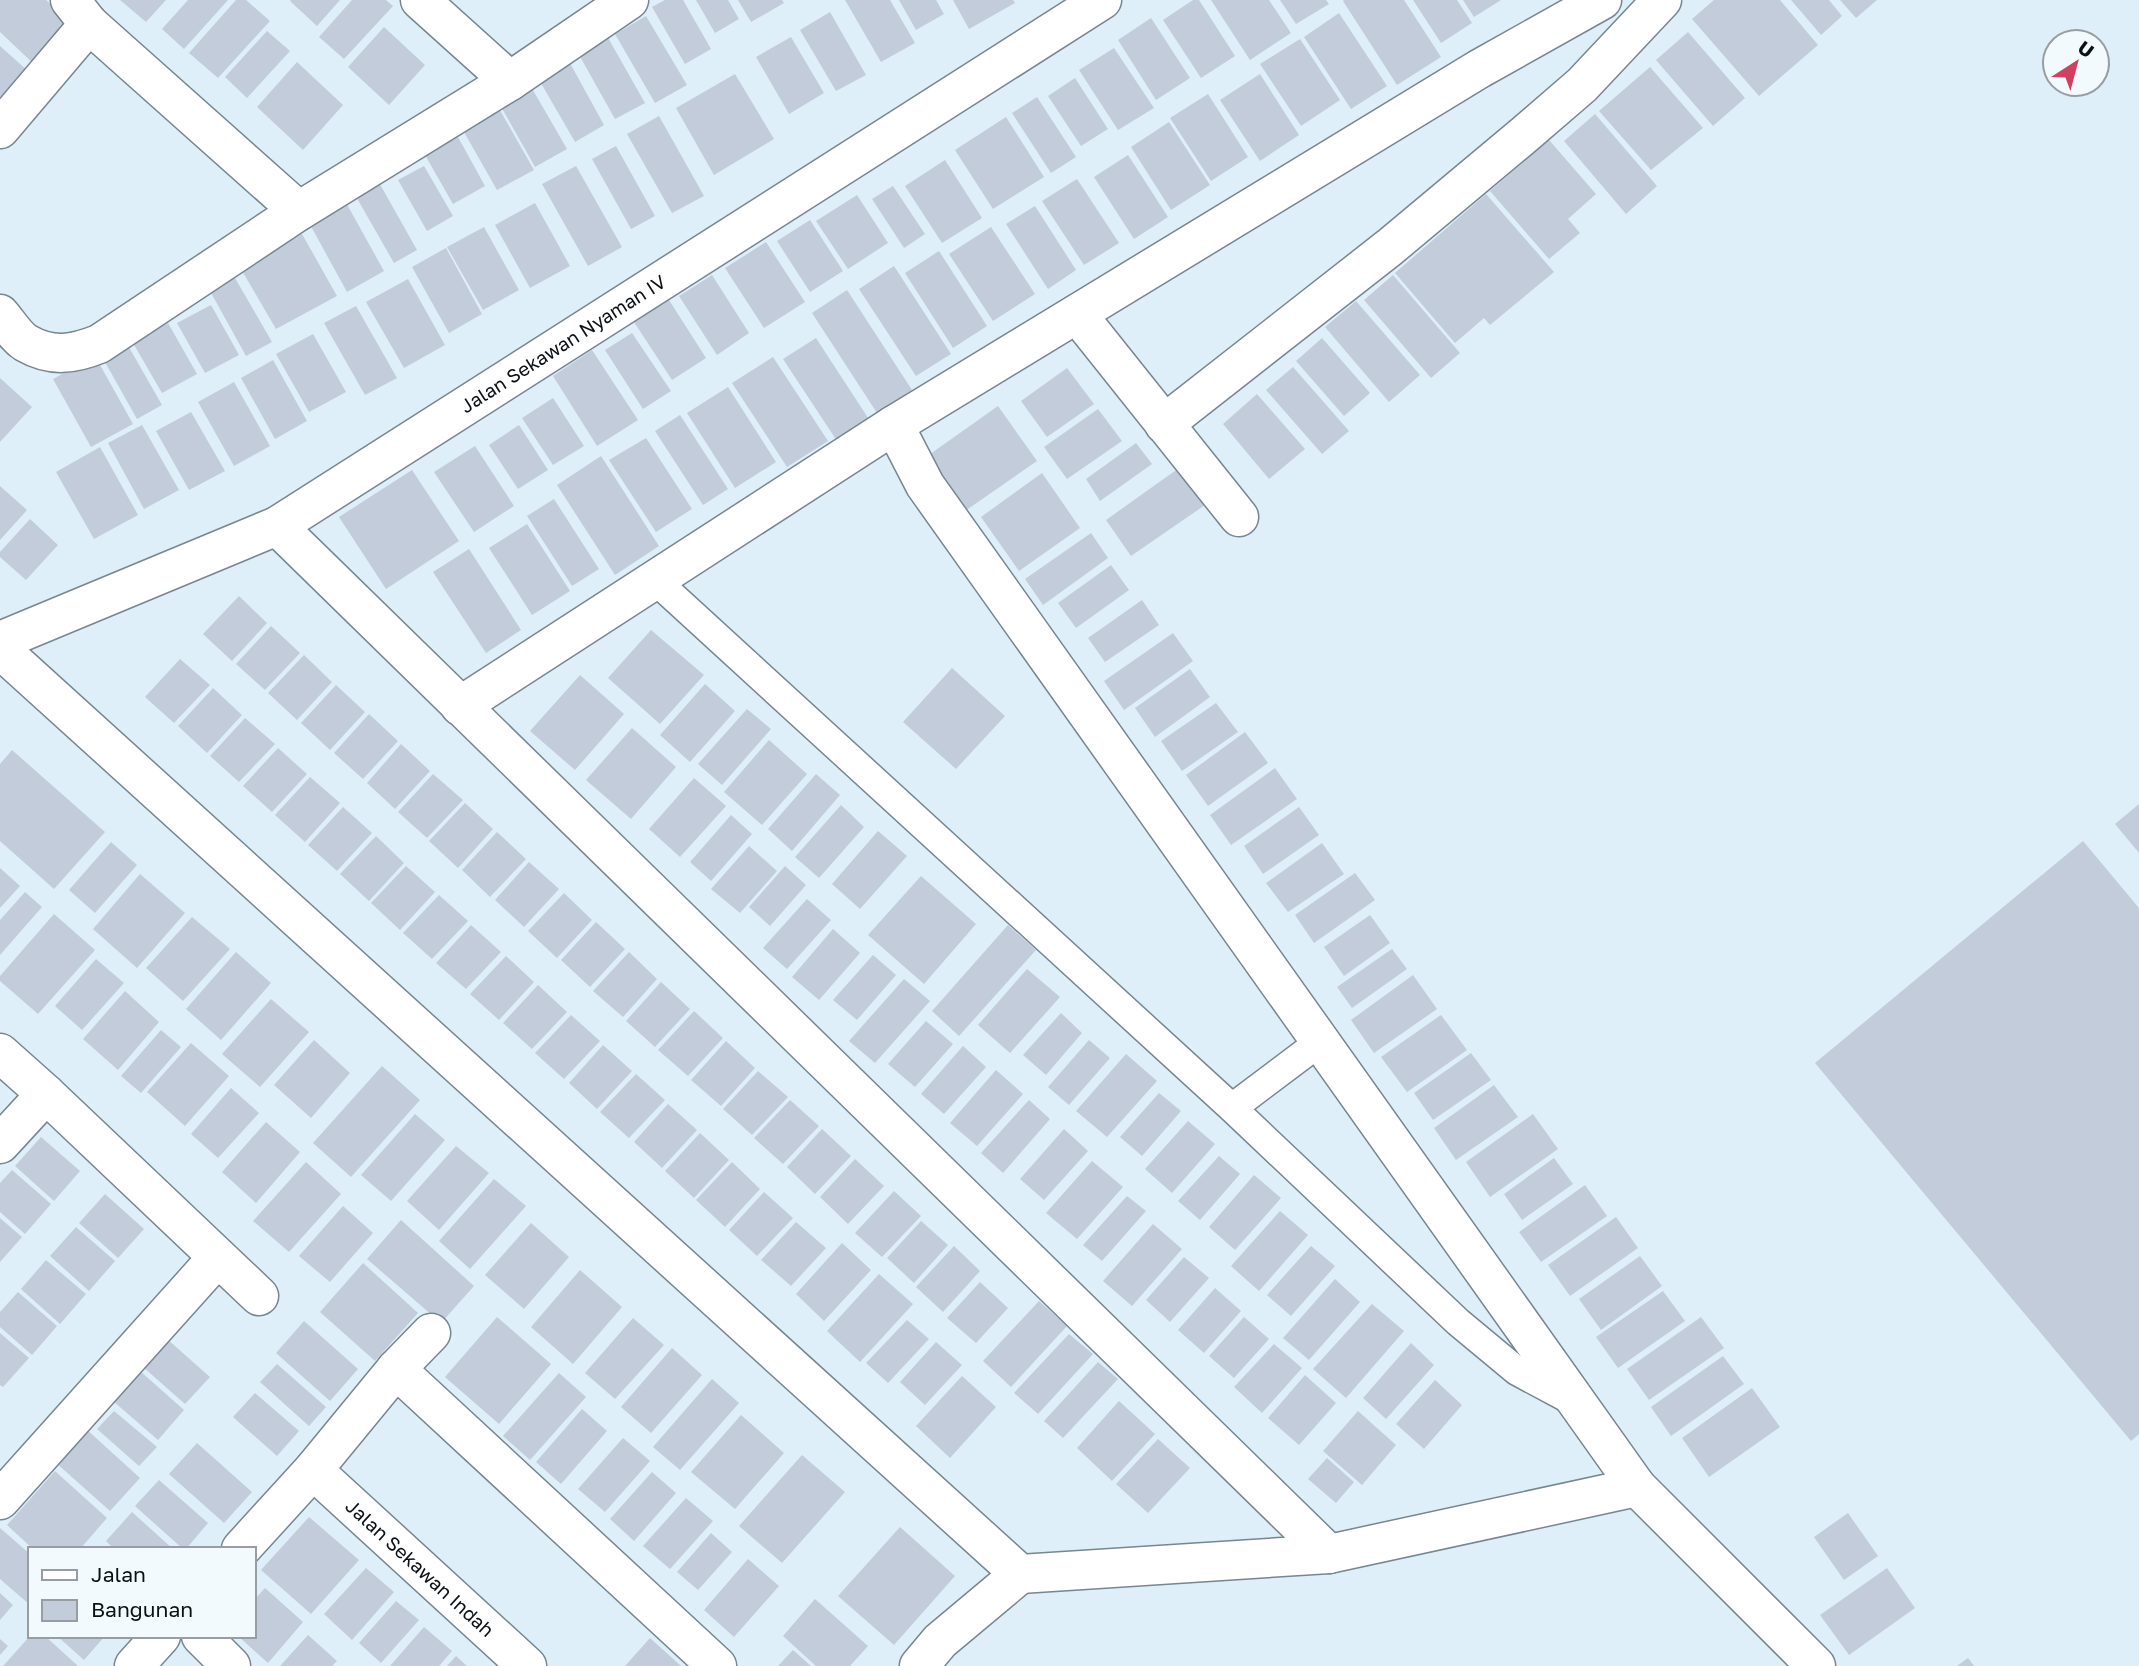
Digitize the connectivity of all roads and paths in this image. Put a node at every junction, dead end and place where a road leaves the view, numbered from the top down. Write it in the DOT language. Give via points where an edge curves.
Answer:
graph roads {
  1 [pos="420,0"];
  2 [pos="629,0"];
  3 [pos="1102,0"];
  4 [pos="1602,0"];
  5 [pos="1662,0"];
  6 [pos="80,12"];
  7 [pos="510,81"];
  8 [pos="0,129"];
  9 [pos="299,211"];
  10 [pos="0,314"];
  11 [pos="1077,314"];
  12 [pos="1164,424"];
  13 [pos="894,425"];
  14 [pos="1239,517"];
  15 [pos="277,526"];
  16 [pos="655,580"];
  17 [pos="0,641"];
  18 [pos="0,649"];
  19 [pos="460,706"];
  20 [pos="1321,1041"];
  21 [pos="0,1053"];
  22 [pos="46,1094"];
  23 [pos="1232,1108"];
  24 [pos="0,1144"];
  25 [pos="217,1258"];
  26 [pos="259,1296"];
  27 [pos="431,1333"];
  28 [pos="396,1369"];
  29 [pos="1579,1404"];
  30 [pos="313,1470"];
  31 [pos="1637,1487"];
  32 [pos="0,1500"];
  33 [pos="242,1547"];
  34 [pos="1329,1554"];
  35 [pos="1020,1574"];
  36 [pos="159,1638"];
  37 [pos="203,1638"];
  38 [pos="134,1666"];
  39 [pos="231,1666"];
  40 [pos="527,1666"];
  41 [pos="717,1666"];
  42 [pos="919,1666"];
  43 [pos="1816,1666"];
  1 -- 7 [label="street"];
  2 -- 7 [label="street"];
  3 -- 15 [label="street, Jalan Sekawan Nyaman IV"];
  4 -- 11 [label="street" via="1479,69"];
  5 -- 12 [label="street" via="1582,85 1524,135 1391,247"];
  6 -- 8 [label="street"];
  6 -- 9 [label="street"];
  7 -- 9 [label="street"];
  9 -- 10 [label="street" via="99,344 75,354 25,342"];
  11 -- 12 [label="street"];
  11 -- 13 [label="street"];
  12 -- 14 [label="street"];
  13 -- 16 [label="street"];
  13 -- 20 [label="street" via="925,485"];
  15 -- 17 [label="street, Jalan Sekawan Nyaman IV"];
  15 -- 19 [label="street"];
  16 -- 19 [label="street"];
  16 -- 23 [label="lane"];
  18 -- 35 [label="street"];
  19 -- 34 [label="street"];
  20 -- 23 [label="lane"];
  20 -- 29 [label="street"];
  21 -- 22 [label="street"];
  22 -- 24 [label="street"];
  22 -- 25 [label="street"];
  23 -- 29 [label="lane" via="1458,1322 1517,1371"];
  25 -- 26 [label="street"];
  25 -- 32 [label="street"];
  27 -- 28 [label="street"];
  28 -- 30 [label="street"];
  28 -- 41 [label="street"];
  29 -- 31 [label="street"];
  30 -- 33 [label="street"];
  30 -- 40 [label="street, Jalan Sekawan Indah"];
  31 -- 34 [label="street"];
  31 -- 43 [label="street"];
  34 -- 35 [label="street"];
  35 -- 42 [label="street" via="940,1641"];
  36 -- 38 [label="street"];
  37 -- 39 [label="street"];
}
